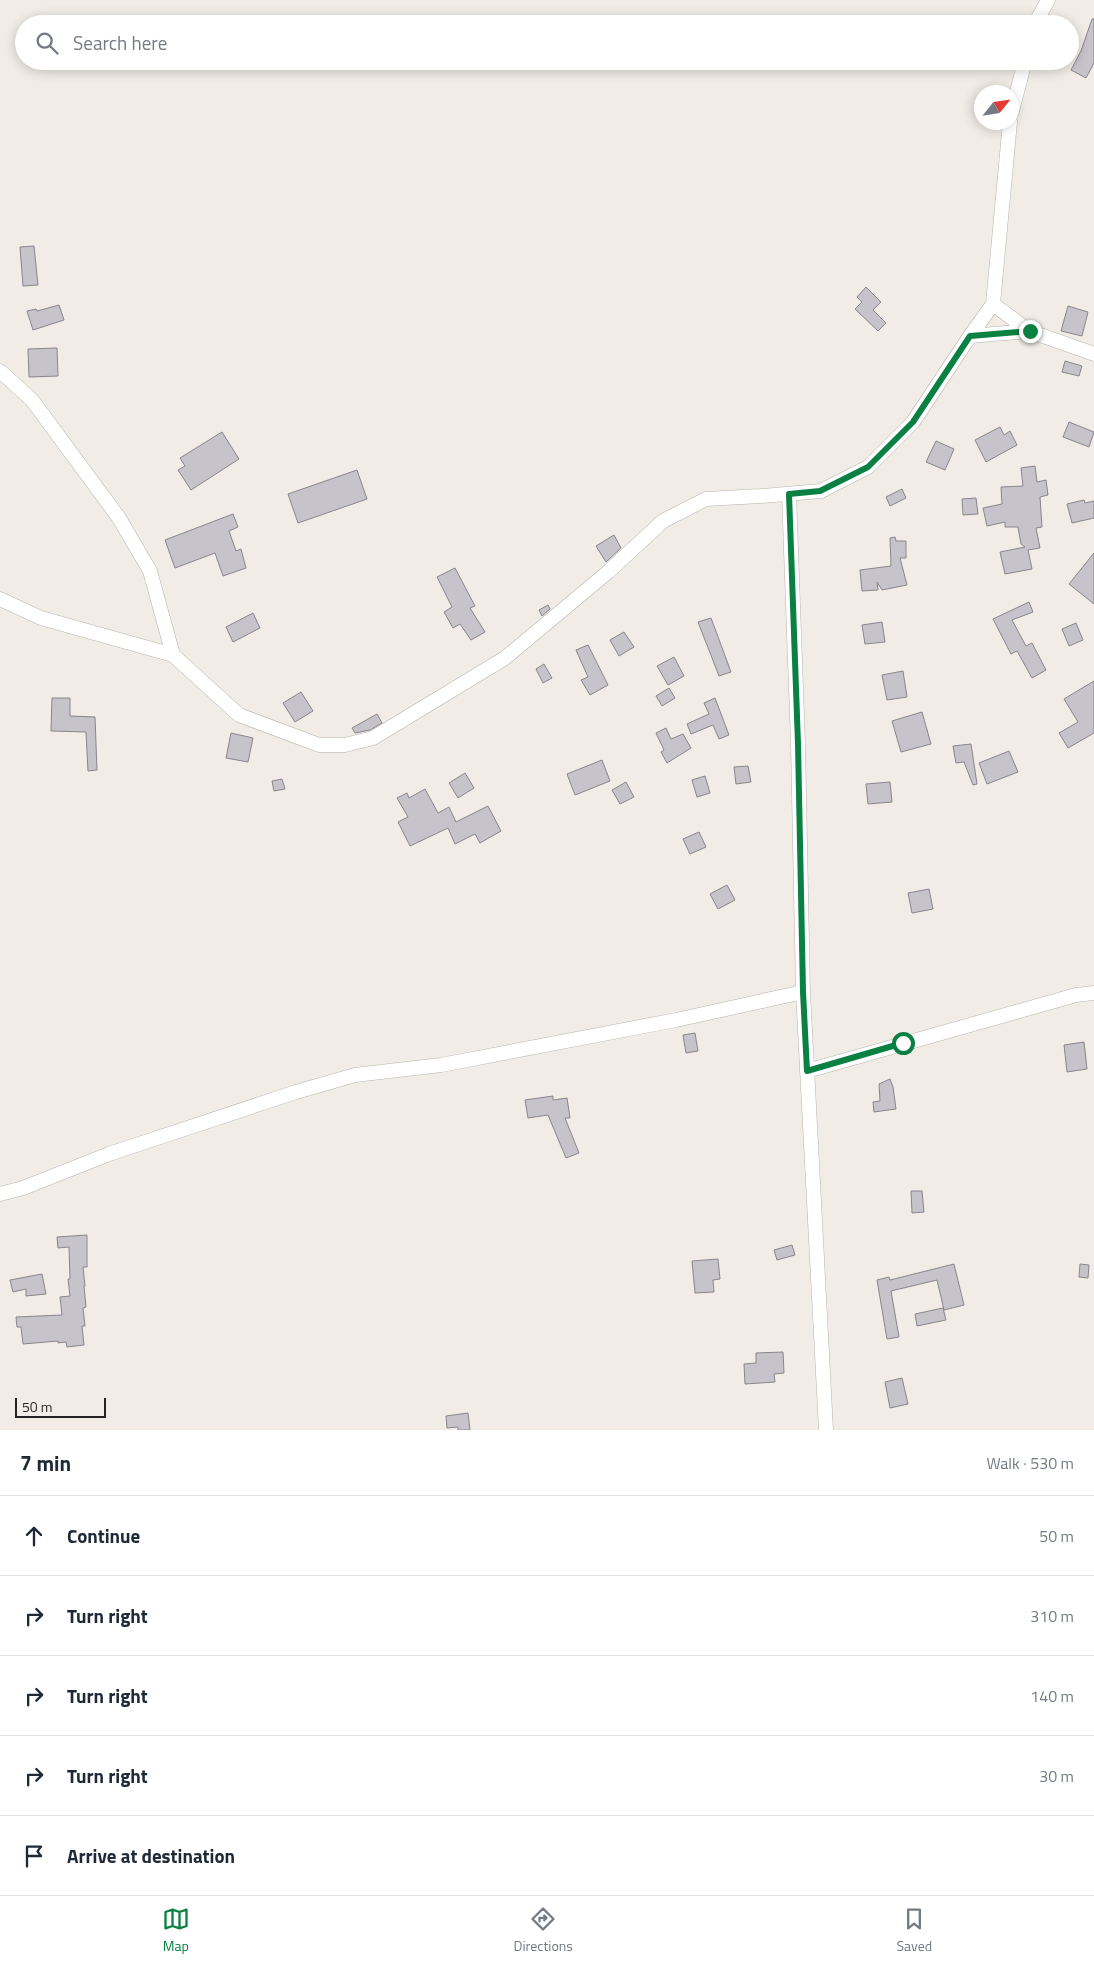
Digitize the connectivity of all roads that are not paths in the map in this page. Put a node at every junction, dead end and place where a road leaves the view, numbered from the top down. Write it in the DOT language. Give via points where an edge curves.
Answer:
graph roads {
  1 [pos="1048,0"];
  2 [pos="1040,15"];
  3 [pos="1023,70"];
  4 [pos="1019,85"];
  5 [pos="1009,130"];
  6 [pos="994,304"];
  7 [pos="1030,331"];
  8 [pos="970,336"];
  9 [pos="1094,354"];
  10 [pos="0,371"];
  11 [pos="789,494"];
  12 [pos="0,598"];
  13 [pos="173,655"];
  14 [pos="803,992"];
  15 [pos="1094,993"];
  16 [pos="807,1071"];
  17 [pos="0,1194"];
  18 [pos="826,1430"];
  1 -- 2 [label="street"];
  3 -- 4 [label="street"];
  5 -- 6 [label="street"];
  6 -- 7 [label="street"];
  6 -- 8 [label="street"];
  7 -- 8 [label="street"];
  7 -- 9 [label="street"];
  8 -- 11 [label="street" via="913,422 868,467 820,491"];
  10 -- 13 [label="street" via="32,400 119,518 150,571"];
  11 -- 13 [label="street" via="706,498 663,521 608,572 505,658 373,738 345,745 319,745 239,715"];
  11 -- 14 [label="street"];
  12 -- 13 [label="street" via="41,618"];
  14 -- 16 [label="street"];
  14 -- 17 [label="street" via="442,1065 355,1075 118,1150"];
  15 -- 16 [label="street" via="1076,995"];
  16 -- 18 [label="street"];
}
